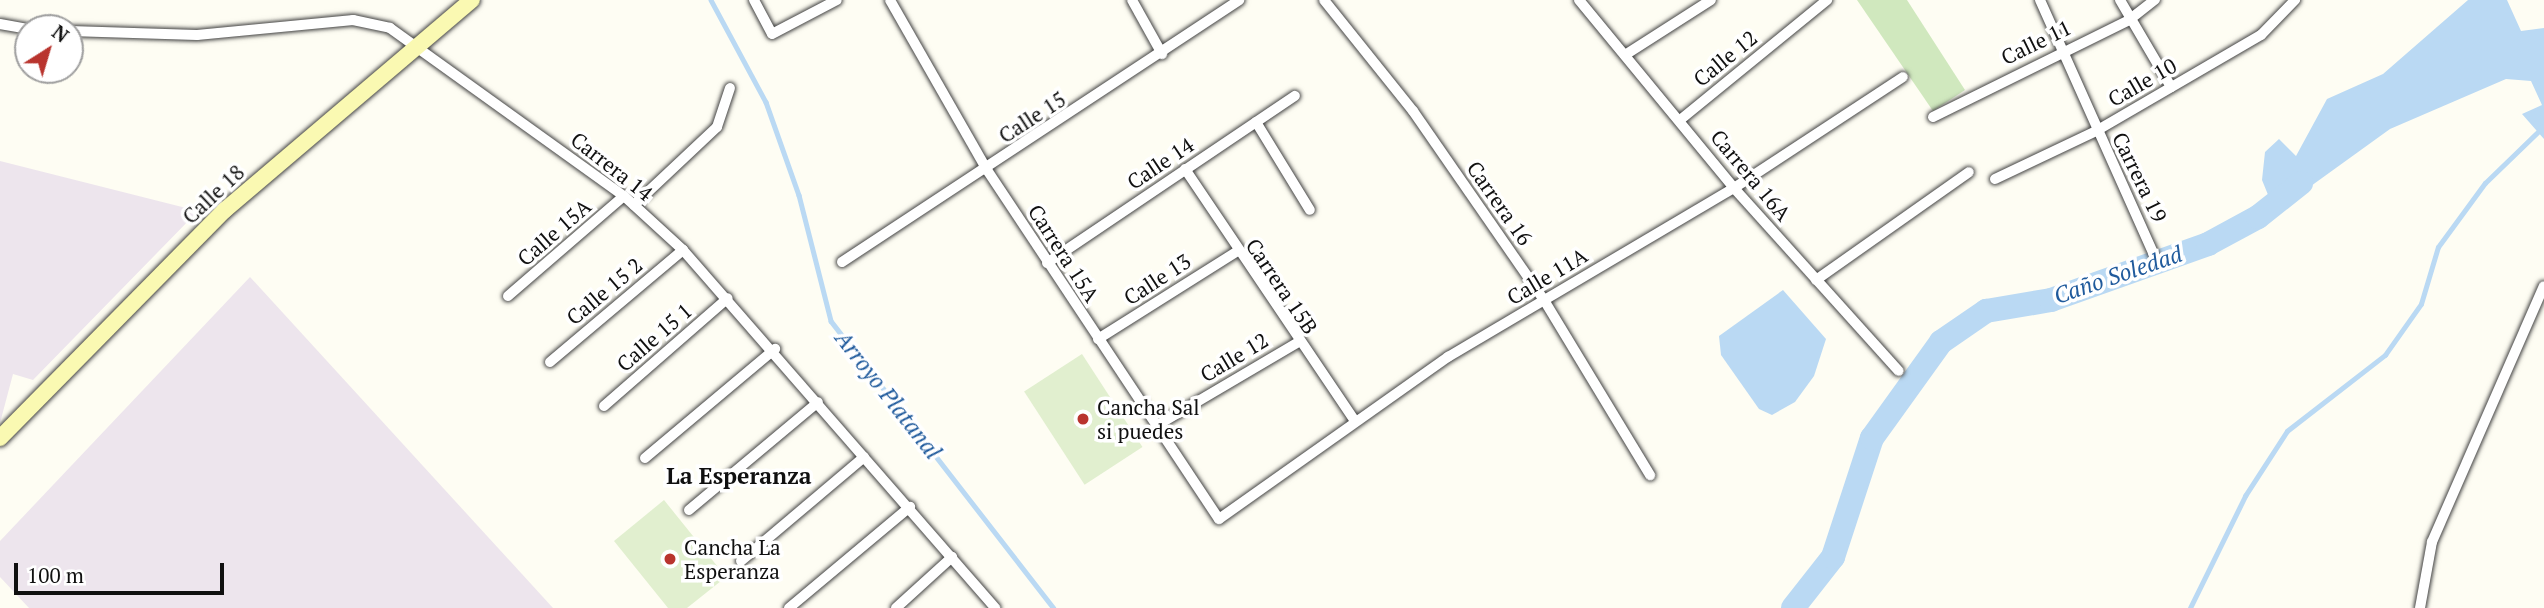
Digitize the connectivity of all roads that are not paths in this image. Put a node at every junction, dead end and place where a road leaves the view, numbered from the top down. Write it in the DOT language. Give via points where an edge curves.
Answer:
graph roads {
  1 [pos="472,0"];
  2 [pos="754,0"];
  3 [pos="837,0"];
  4 [pos="890,0"];
  5 [pos="1132,0"];
  6 [pos="1240,0"];
  7 [pos="1324,0"];
  8 [pos="1579,0"];
  9 [pos="1711,0"];
  10 [pos="1827,0"];
  11 [pos="2040,0"];
  12 [pos="2120,0"];
  13 [pos="2155,0"];
  14 [pos="2295,0"];
  15 [pos="2129,20"];
  16 [pos="84,32"];
  17 [pos="414,44"];
  18 [pos="2058,52"];
  19 [pos="1162,54"];
  20 [pos="1625,55"];
  21 [pos="1903,77"];
  22 [pos="730,88"];
  23 [pos="2171,88"];
  24 [pos="1296,96"];
  25 [pos="1933,117"];
  26 [pos="1680,120"];
  27 [pos="1256,122"];
  28 [pos="2096,131"];
  29 [pos="1185,169"];
  30 [pos="987,170"];
  31 [pos="1969,172"];
  32 [pos="1995,179"];
  33 [pos="1734,188"];
  34 [pos="624,196"];
  35 [pos="634,205"];
  36 [pos="1310,210"];
  37 [pos="683,250"];
  38 [pos="1236,252"];
  39 [pos="2154,255"];
  40 [pos="842,262"];
  41 [pos="1047,263"];
  42 [pos="1816,280"];
  43 [pos="2544,286"];
  44 [pos="508,296"];
  45 [pos="728,298"];
  46 [pos="1544,300"];
  47 [pos="1098,339"];
  48 [pos="1297,343"];
  49 [pos="775,349"];
  50 [pos="550,362"];
  51 [pos="1899,372"];
  52 [pos="818,402"];
  53 [pos="604,406"];
  54 [pos="1354,419"];
  55 [pos="1156,426"];
  56 [pos="0,438"];
  57 [pos="645,457"];
  58 [pos="864,457"];
  59 [pos="1650,475"];
  60 [pos="910,506"];
  61 [pos="689,510"];
  62 [pos="1219,519"];
  63 [pos="953,557"];
  64 [pos="741,561"];
  65 [pos="789,608"];
  66 [pos="895,608"];
  67 [pos="995,608"];
  68 [pos="2420,608"];
  1 -- 17 [label="main road, Calle 18"];
  2 -- 3 [label="street" via="772,34"];
  4 -- 30 [label="street, Carrera 15A"];
  5 -- 19 [label="street"];
  6 -- 19 [label="street, Calle 15"];
  7 -- 46 [label="street, Carrera 16" via="1413,111"];
  8 -- 20 [label="street, Carrera 16A"];
  9 -- 20 [label="street"];
  10 -- 26 [label="street, Calle 12"];
  11 -- 18 [label="street, Carrera 19"];
  12 -- 15 [label="street"];
  13 -- 15 [label="street, Calle 11"];
  14 -- 23 [label="street, Calle 10" via="2261,35"];
  15 -- 18 [label="street, Calle 11"];
  15 -- 23 [label="street"];
  16 -- 17 [label="street, Carrera 14" via="197,36 366,20"];
  17 -- 34 [label="street, Carrera 14"];
  17 -- 56 [label="main road, Calle 18" via="225,210"];
  18 -- 25 [label="street, Calle 11"];
  18 -- 28 [label="street, Carrera 19"];
  19 -- 30 [label="street, Calle 15"];
  20 -- 26 [label="street, Carrera 16A"];
  21 -- 33 [label="street, Calle 11A"];
  22 -- 35 [label="street" via="717,127"];
  23 -- 28 [label="street, Calle 10"];
  24 -- 27 [label="street, Calle 14"];
  26 -- 33 [label="street, Carrera 16A"];
  27 -- 29 [label="street, Calle 14"];
  27 -- 36 [label="street"];
  28 -- 32 [label="street, Calle 10"];
  28 -- 39 [label="street, Carrera 19"];
  29 -- 38 [label="street, Carrera 15B"];
  29 -- 41 [label="street, Calle 14"];
  30 -- 40 [label="street, Calle 15"];
  30 -- 41 [label="street, Carrera 15A"];
  31 -- 42 [label="street"];
  33 -- 42 [label="street, Carrera 16A"];
  33 -- 46 [label="street, Calle 11A"];
  34 -- 35 [label="street, Carrera 14"];
  34 -- 44 [label="street, Calle 15A"];
  35 -- 37 [label="street, Carrera 14"];
  37 -- 45 [label="street, Carrera 14"];
  37 -- 50 [label="street, Calle 15 2"];
  38 -- 47 [label="street, Calle 13"];
  38 -- 48 [label="street, Carrera 15B"];
  41 -- 47 [label="street, Carrera 15A"];
  42 -- 51 [label="street, Carrera 16A"];
  43 -- 68 [label="street" via="2432,542"];
  45 -- 49 [label="street, Carrera 14"];
  45 -- 53 [label="street, Calle 15 1"];
  46 -- 54 [label="street, Calle 11A"];
  46 -- 59 [label="street, Carrera 16"];
  47 -- 55 [label="street, Carrera 15A"];
  48 -- 54 [label="street, Carrera 15B"];
  48 -- 55 [label="street, Calle 12"];
  49 -- 52 [label="street, Carrera 14"];
  49 -- 57 [label="street"];
  52 -- 58 [label="street, Carrera 14"];
  52 -- 61 [label="street"];
  54 -- 62 [label="street, Calle 11A"];
  55 -- 62 [label="street, Carrera 15A"];
  58 -- 60 [label="street, Carrera 14"];
  58 -- 64 [label="street"];
  60 -- 63 [label="street, Carrera 14"];
  60 -- 65 [label="street"];
  63 -- 66 [label="street"];
  63 -- 67 [label="street, Carrera 14"];
}
